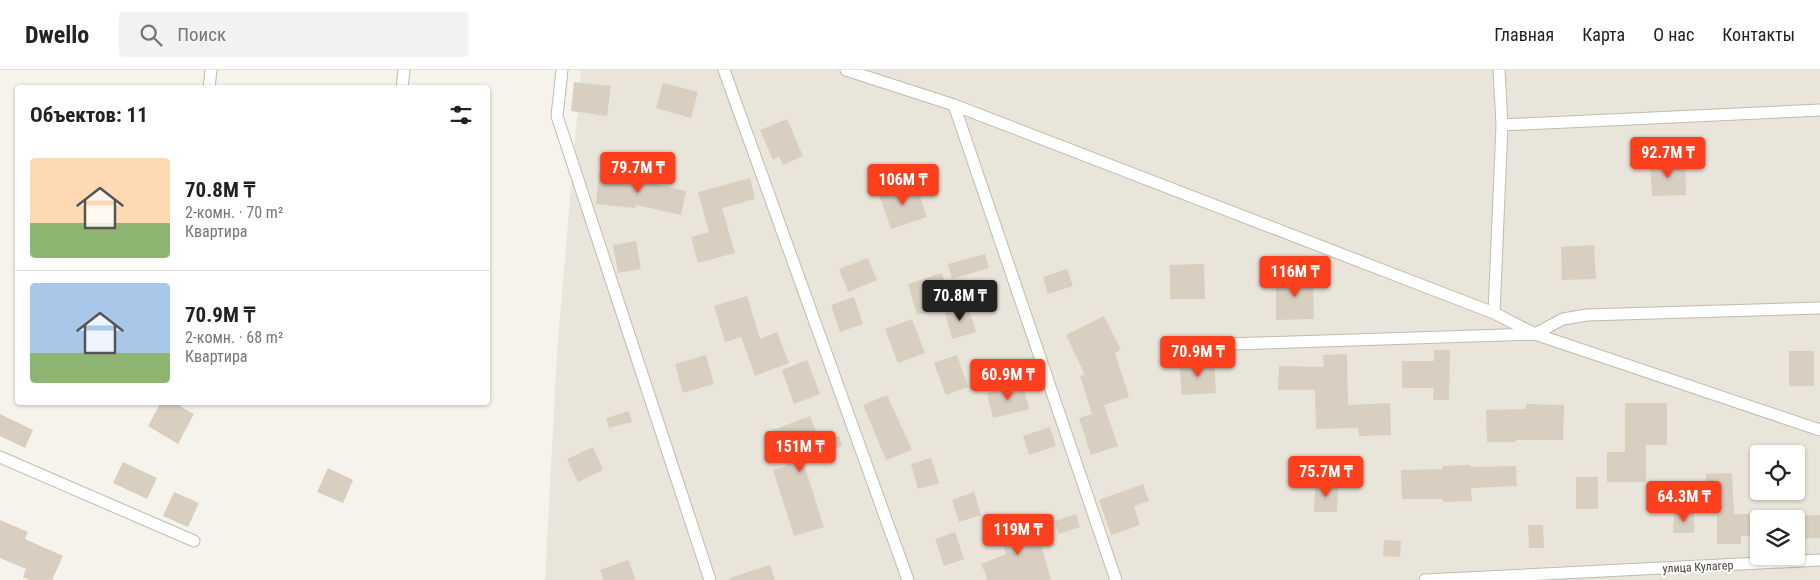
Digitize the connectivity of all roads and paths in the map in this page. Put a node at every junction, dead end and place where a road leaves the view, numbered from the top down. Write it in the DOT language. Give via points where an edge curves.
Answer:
graph roads {
  1 [pos="211,70"];
  2 [pos="404,70"];
  3 [pos="562,70"];
  4 [pos="724,70"];
  5 [pos="846,70"];
  6 [pos="1499,70"];
  7 [pos="209,85"];
  8 [pos="402,85"];
  9 [pos="954,105"];
  10 [pos="1820,110"];
  11 [pos="1502,125"];
  12 [pos="1820,308"];
  13 [pos="1494,313"];
  14 [pos="1535,334"];
  15 [pos="1169,346"];
  16 [pos="1820,430"];
  17 [pos="0,457"];
  18 [pos="194,541"];
  19 [pos="1820,560"];
  20 [pos="710,580"];
  21 [pos="908,580"];
  22 [pos="1116,580"];
  23 [pos="1425,580"];
  1 -- 7 [label="street"];
  2 -- 8 [label="street"];
  3 -- 20 [label="street" via="557,116"];
  4 -- 21 [label="street"];
  5 -- 9 [label="street"];
  6 -- 11 [label="street"];
  9 -- 13 [label="street"];
  9 -- 22 [label="street"];
  10 -- 11 [label="street"];
  11 -- 13 [label="street"];
  12 -- 14 [label="street" via="1587,315 1563,319"];
  13 -- 14 [label="street"];
  14 -- 15 [label="street"];
  14 -- 16 [label="street"];
  17 -- 18 [label="street"];
  19 -- 23 [label="street, улица Кулагер"];
}
